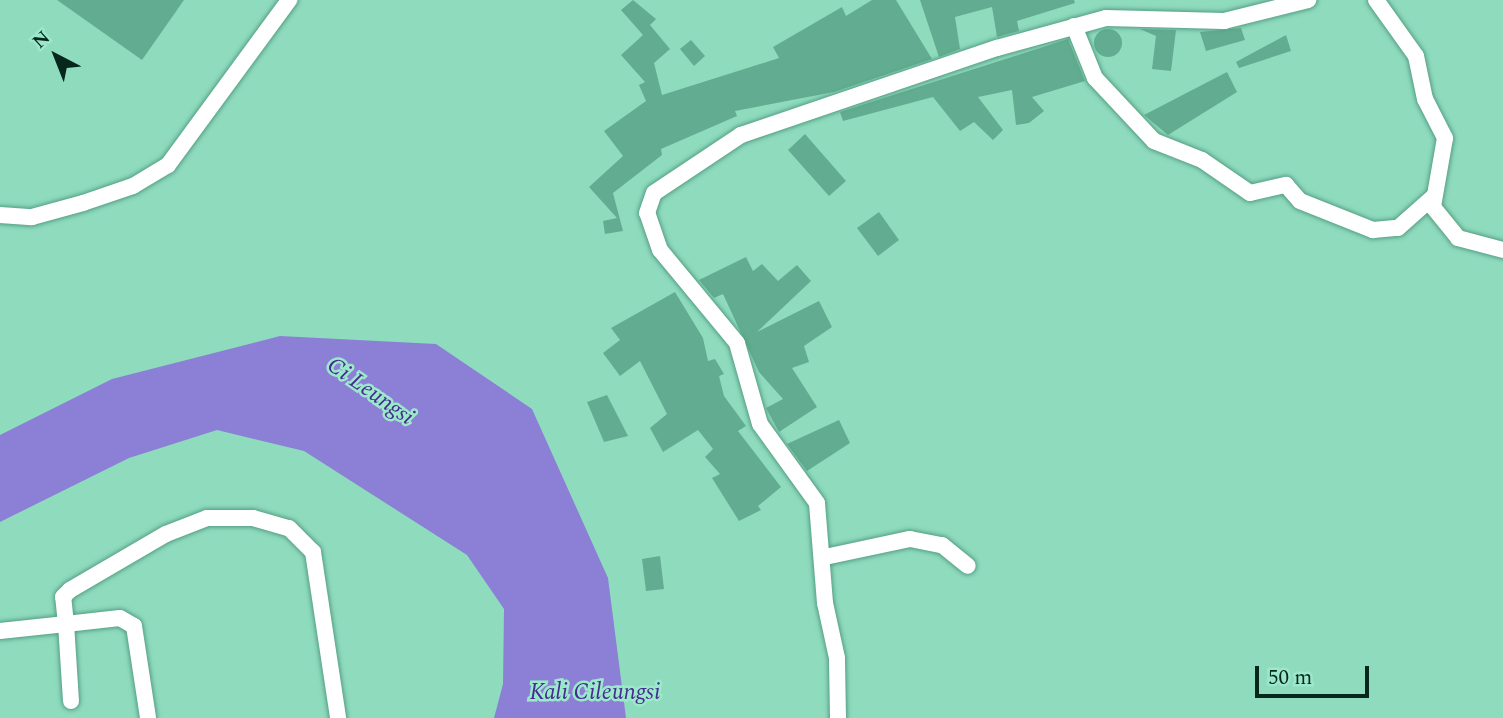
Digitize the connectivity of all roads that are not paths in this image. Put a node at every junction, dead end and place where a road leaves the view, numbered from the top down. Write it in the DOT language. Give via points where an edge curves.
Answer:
graph roads {
  1 [pos="289,0"];
  2 [pos="1308,0"];
  3 [pos="1376,0"];
  4 [pos="1074,26"];
  5 [pos="1434,196"];
  6 [pos="0,215"];
  7 [pos="1503,250"];
  8 [pos="825,557"];
  9 [pos="968,566"];
  10 [pos="66,624"];
  11 [pos="0,631"];
  12 [pos="71,701"];
  13 [pos="148,718"];
  14 [pos="338,718"];
  15 [pos="838,718"];
  1 -- 6 [label="street" via="167,165 133,186 83,203 32,217"];
  2 -- 4 [label="street" via="1279,12 1224,21 1124,17"];
  3 -- 5 [label="street" via="1416,56 1425,99 1446,138"];
  4 -- 5 [label="street" via="1095,78 1154,141 1202,160 1250,193 1286,185 1300,201 1373,230 1398,228"];
  4 -- 8 [label="street" via="814,106 741,135 659,187 648,203 660,250 747,363 760,424 817,503"];
  5 -- 7 [label="street" via="1433,206 1458,238"];
  8 -- 9 [label="street" via="910,539 942,545"];
  8 -- 15 [label="street"];
  10 -- 11 [label="street"];
  10 -- 12 [label="street"];
  10 -- 13 [label="street" via="120,618 134,626"];
  10 -- 14 [label="street" via="63,597 70,590 166,534 207,518 253,518 289,528 313,552"];
}
